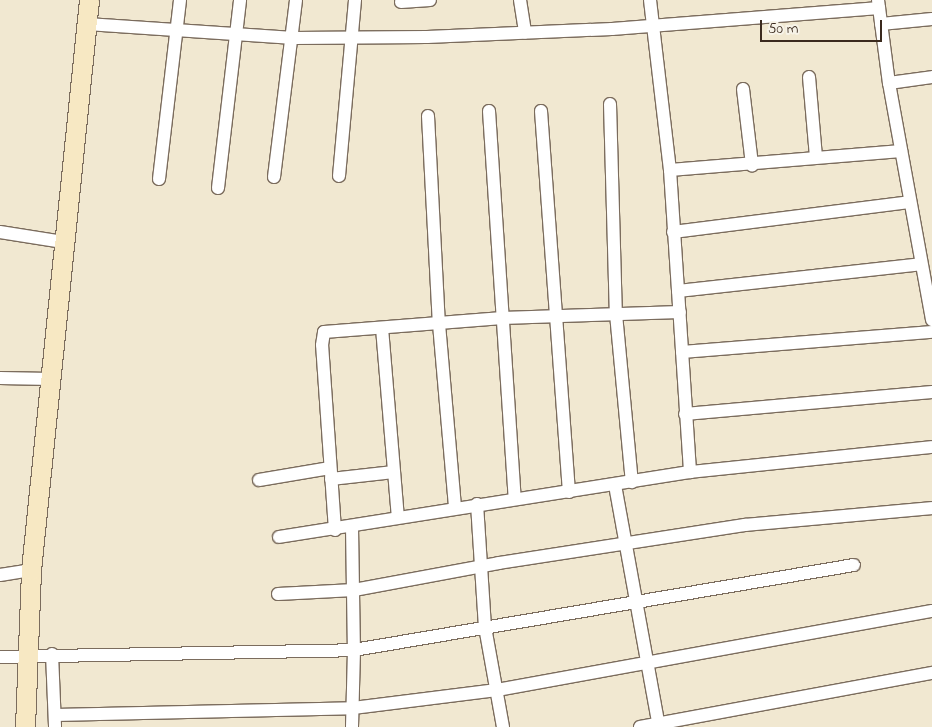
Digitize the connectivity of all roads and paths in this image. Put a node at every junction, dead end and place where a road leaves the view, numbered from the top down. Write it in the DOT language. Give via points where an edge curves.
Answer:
graph roads {
  1 [pos="89,0"];
  2 [pos="180,0"];
  3 [pos="240,0"];
  4 [pos="296,0"];
  5 [pos="355,0"];
  6 [pos="430,0"];
  7 [pos="520,0"];
  8 [pos="650,0"];
  9 [pos="401,2"];
  10 [pos="878,4"];
  11 [pos="932,19"];
  12 [pos="87,24"];
  13 [pos="881,24"];
  14 [pos="655,26"];
  15 [pos="177,29"];
  16 [pos="525,33"];
  17 [pos="236,34"];
  18 [pos="352,37"];
  19 [pos="294,38"];
  20 [pos="809,77"];
  21 [pos="932,77"];
  22 [pos="888,78"];
  23 [pos="743,89"];
  24 [pos="610,104"];
  25 [pos="489,111"];
  26 [pos="541,111"];
  27 [pos="428,116"];
  28 [pos="901,151"];
  29 [pos="816,157"];
  30 [pos="752,165"];
  31 [pos="670,170"];
  32 [pos="339,176"];
  33 [pos="274,177"];
  34 [pos="159,178"];
  35 [pos="218,188"];
  36 [pos="909,202"];
  37 [pos="0,232"];
  38 [pos="673,232"];
  39 [pos="64,242"];
  40 [pos="921,264"];
  41 [pos="678,291"];
  42 [pos="680,312"];
  43 [pos="616,314"];
  44 [pos="502,318"];
  45 [pos="557,318"];
  46 [pos="932,320"];
  47 [pos="439,324"];
  48 [pos="382,328"];
  49 [pos="932,332"];
  50 [pos="682,352"];
  51 [pos="0,378"];
  52 [pos="50,380"];
  53 [pos="932,392"];
  54 [pos="685,414"];
  55 [pos="932,447"];
  56 [pos="394,472"];
  57 [pos="690,472"];
  58 [pos="331,473"];
  59 [pos="259,480"];
  60 [pos="632,482"];
  61 [pos="615,485"];
  62 [pos="569,492"];
  63 [pos="515,498"];
  64 [pos="477,504"];
  65 [pos="455,508"];
  66 [pos="932,508"];
  67 [pos="398,517"];
  68 [pos="352,527"];
  69 [pos="335,530"];
  70 [pos="279,537"];
  71 [pos="626,544"];
  72 [pos="854,565"];
  73 [pos="480,567"];
  74 [pos="31,570"];
  75 [pos="0,576"];
  76 [pos="354,590"];
  77 [pos="278,594"];
  78 [pos="638,603"];
  79 [pos="932,612"];
  80 [pos="485,626"];
  81 [pos="354,650"];
  82 [pos="52,654"];
  83 [pos="26,655"];
  84 [pos="0,657"];
  85 [pos="648,665"];
  86 [pos="932,673"];
  87 [pos="497,690"];
  88 [pos="353,708"];
  89 [pos="55,721"];
  90 [pos="659,726"];
  91 [pos="25,727"];
  92 [pos="352,727"];
  93 [pos="503,727"];
  94 [pos="640,727"];
  1 -- 12 [label="main road"];
  2 -- 15 [label="street"];
  3 -- 17 [label="street"];
  4 -- 19 [label="street"];
  5 -- 18 [label="street"];
  6 -- 9 [label="street"];
  7 -- 16 [label="street"];
  8 -- 14 [label="street"];
  10 -- 13 [label="street"];
  10 -- 14 [label="street"];
  11 -- 13 [label="street"];
  12 -- 15 [label="street"];
  12 -- 39 [label="main road"];
  13 -- 22 [label="street"];
  14 -- 16 [label="street"];
  14 -- 31 [label="street"];
  15 -- 17 [label="street"];
  15 -- 34 [label="street"];
  16 -- 18 [label="street"];
  17 -- 19 [label="street"];
  17 -- 35 [label="street"];
  18 -- 19 [label="street"];
  18 -- 32 [label="street"];
  19 -- 33 [label="street"];
  20 -- 29 [label="street"];
  21 -- 22 [label="street"];
  22 -- 28 [label="street"];
  23 -- 30 [label="street"];
  24 -- 43 [label="street"];
  25 -- 44 [label="street"];
  26 -- 45 [label="street"];
  27 -- 47 [label="street"];
  28 -- 29 [label="street"];
  28 -- 36 [label="street"];
  29 -- 30 [label="street"];
  30 -- 31 [label="street"];
  31 -- 38 [label="street"];
  36 -- 38 [label="street"];
  36 -- 40 [label="street"];
  37 -- 39 [label="street"];
  38 -- 41 [label="street"];
  39 -- 52 [label="main road"];
  40 -- 41 [label="street"];
  40 -- 46 [label="street"];
  41 -- 42 [label="street"];
  42 -- 43 [label="street"];
  42 -- 50 [label="street"];
  43 -- 45 [label="street"];
  43 -- 60 [label="street"];
  44 -- 45 [label="street"];
  44 -- 47 [label="street"];
  44 -- 63 [label="street"];
  45 -- 62 [label="street"];
  47 -- 48 [label="street"];
  47 -- 65 [label="street"];
  48 -- 56 [label="street"];
  48 -- 58 [label="street" via="324,332 322,345"];
  49 -- 50 [label="street"];
  50 -- 54 [label="street"];
  51 -- 52 [label="street"];
  52 -- 74 [label="main road"];
  53 -- 54 [label="street"];
  54 -- 57 [label="street"];
  55 -- 57 [label="street"];
  56 -- 58 [label="street"];
  56 -- 67 [label="street"];
  57 -- 60 [label="street"];
  58 -- 59 [label="street"];
  58 -- 69 [label="street"];
  60 -- 61 [label="street"];
  61 -- 62 [label="street"];
  61 -- 71 [label="street"];
  62 -- 63 [label="street"];
  63 -- 64 [label="street"];
  64 -- 65 [label="street"];
  64 -- 73 [label="street"];
  65 -- 67 [label="street"];
  66 -- 71 [label="street" via="794,520"];
  67 -- 68 [label="street"];
  68 -- 69 [label="street"];
  68 -- 76 [label="street"];
  69 -- 70 [label="street"];
  71 -- 73 [label="street"];
  71 -- 78 [label="street"];
  72 -- 78 [label="street"];
  73 -- 76 [label="street"];
  73 -- 80 [label="street"];
  74 -- 75 [label="street"];
  74 -- 83 [label="main road"];
  76 -- 77 [label="street"];
  76 -- 81 [label="street"];
  78 -- 80 [label="street"];
  78 -- 85 [label="street"];
  79 -- 85 [label="street"];
  80 -- 81 [label="street"];
  80 -- 87 [label="street"];
  81 -- 82 [label="street" via="268,654"];
  81 -- 88 [label="street"];
  82 -- 83 [label="street"];
  82 -- 89 [label="street"];
  83 -- 84 [label="street"];
  83 -- 91 [label="main road"];
  85 -- 87 [label="street"];
  85 -- 90 [label="street"];
  86 -- 90 [label="street"];
  87 -- 88 [label="street"];
  87 -- 93 [label="street"];
  88 -- 89 [label="street"];
  88 -- 92 [label="street"];
  90 -- 94 [label="street"];
}
